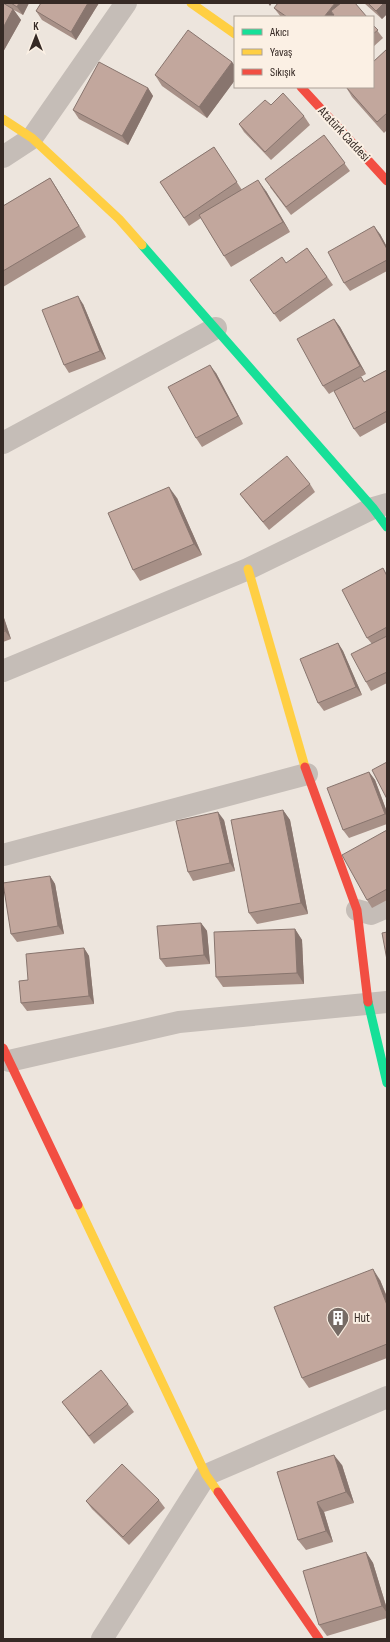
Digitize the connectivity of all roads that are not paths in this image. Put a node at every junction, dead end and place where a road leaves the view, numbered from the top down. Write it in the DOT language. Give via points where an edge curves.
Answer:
graph roads {
  1 [pos="126,3"];
  2 [pos="191,3"];
  3 [pos="234,33"];
  4 [pos="302,88"];
  5 [pos="3,119"];
  6 [pos="32,138"];
  7 [pos="3,157"];
  8 [pos="387,181"];
  9 [pos="216,328"];
  10 [pos="3,443"];
  11 [pos="380,506"];
  12 [pos="387,527"];
  13 [pos="248,569"];
  14 [pos="3,671"];
  15 [pos="307,774"];
  16 [pos="3,855"];
  17 [pos="387,907"];
  18 [pos="357,910"];
  19 [pos="377,1004"];
  20 [pos="6,1054"];
  21 [pos="387,1083"];
  22 [pos="387,1397"];
  23 [pos="206,1475"];
  24 [pos="102,1639"];
  25 [pos="319,1639"];
  1 -- 6 [label="street"];
  2 -- 3 [label="street"];
  4 -- 8 [label="street, Atatürk Caddesi"];
  5 -- 6 [label="street"];
  6 -- 7 [label="street"];
  6 -- 9 [label="street" via="119,219"];
  9 -- 10 [label="street"];
  9 -- 11 [label="street"];
  11 -- 12 [label="street"];
  11 -- 13 [label="street"];
  13 -- 14 [label="street"];
  13 -- 15 [label="street"];
  15 -- 16 [label="street"];
  15 -- 18 [label="street"];
  17 -- 18 [label="street" via="371,914"];
  18 -- 19 [label="street"];
  19 -- 20 [label="street" via="179,1022"];
  19 -- 21 [label="street"];
  20 -- 23 [label="street"];
  22 -- 23 [label="street"];
  23 -- 24 [label="street"];
  23 -- 25 [label="street"];
}
